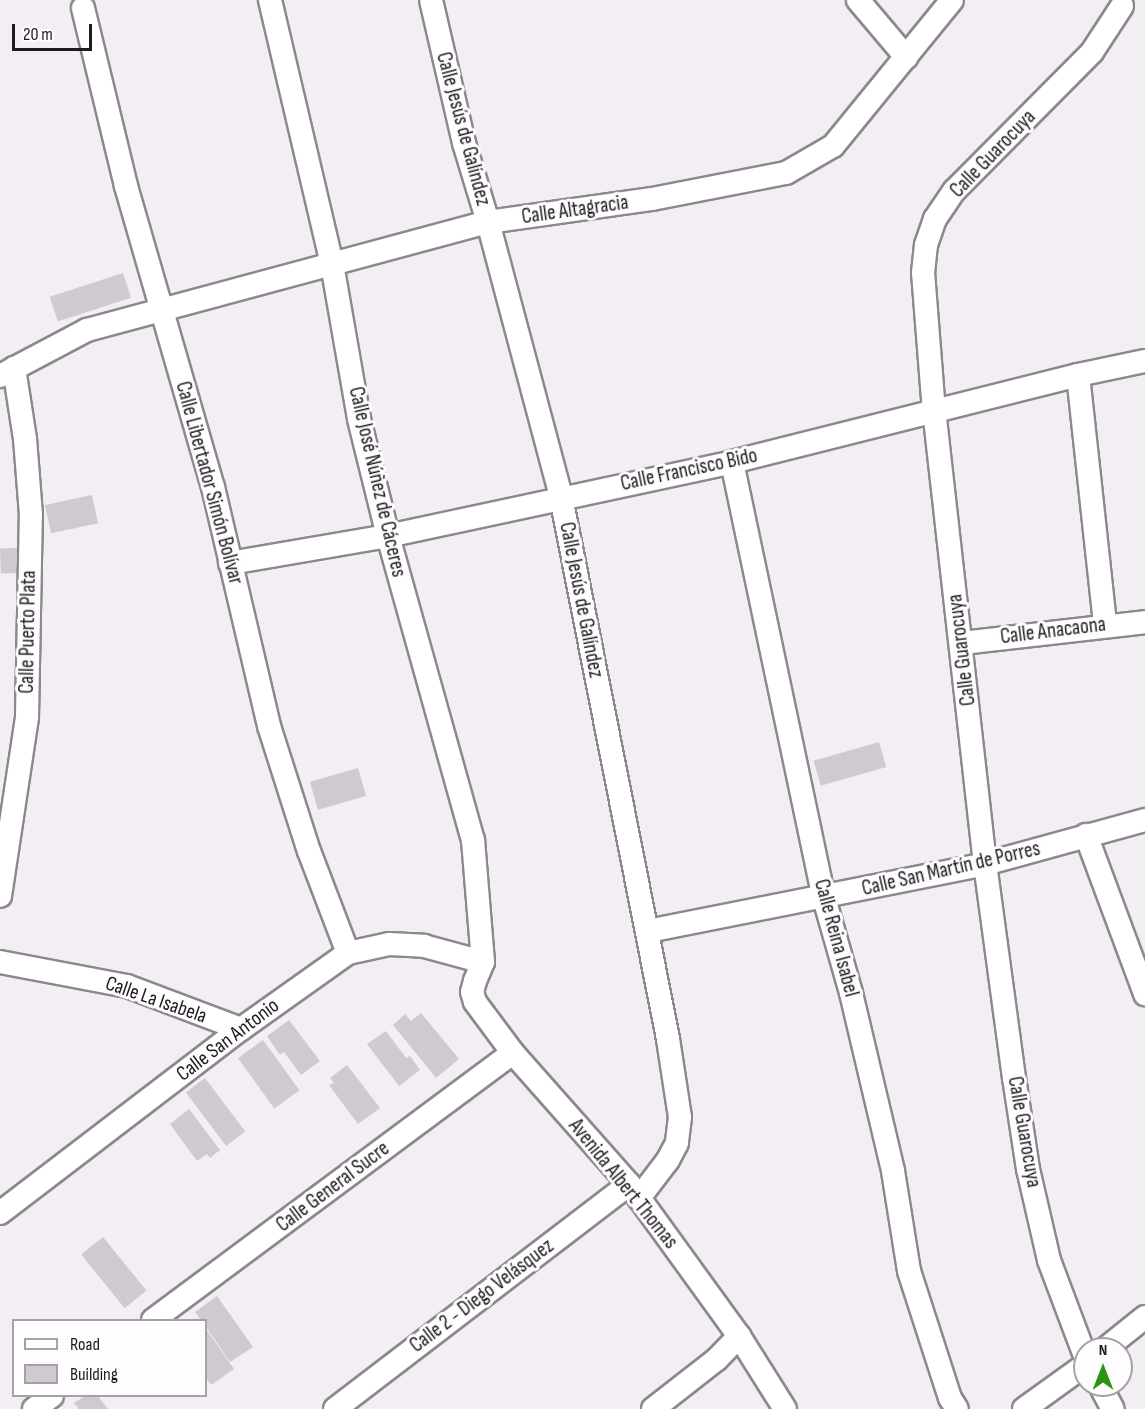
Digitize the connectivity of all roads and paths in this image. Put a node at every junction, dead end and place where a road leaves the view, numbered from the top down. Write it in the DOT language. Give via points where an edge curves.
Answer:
graph roads {
  1 [pos="270,0"];
  2 [pos="431,0"];
  3 [pos="858,0"];
  4 [pos="952,0"];
  5 [pos="1122,6"];
  6 [pos="83,8"];
  7 [pos="906,57"];
  8 [pos="488,222"];
  9 [pos="332,264"];
  10 [pos="162,311"];
  11 [pos="1145,361"];
  12 [pos="7,372"];
  13 [pos="1078,375"];
  14 [pos="934,412"];
  15 [pos="732,462"];
  16 [pos="561,497"];
  17 [pos="388,536"];
  18 [pos="230,563"];
  19 [pos="1145,622"];
  20 [pos="1105,624"];
  21 [pos="962,643"];
  22 [pos="1145,820"];
  23 [pos="1086,835"];
  24 [pos="985,864"];
  25 [pos="0,896"];
  26 [pos="824,898"];
  27 [pos="648,931"];
  28 [pos="348,953"];
  29 [pos="0,962"];
  30 [pos="483,962"];
  31 [pos="1145,994"];
  32 [pos="241,1029"];
  33 [pos="513,1053"];
  34 [pos="634,1191"];
  35 [pos="0,1213"];
  36 [pos="1145,1317"];
  37 [pos="154,1319"];
  38 [pos="739,1336"];
  39 [pos="1078,1337"];
  40 [pos="1120,1337"];
  41 [pos="1073,1374"];
  42 [pos="49,1397"];
  43 [pos="34,1409"];
  44 [pos="335,1409"];
  45 [pos="654,1409"];
  46 [pos="785,1409"];
  47 [pos="957,1409"];
  48 [pos="1024,1409"];
  1 -- 9 [label="street, Calle José Núñez de Cáceres"];
  2 -- 8 [label="street, Calle Jesús de Galíndez" via="464,143"];
  3 -- 7 [label="street"];
  4 -- 7 [label="street, Calle Altagracia"];
  5 -- 14 [label="street, Calle Guarocuya" via="1092,52 954,191 935,219 926,245 923,273"];
  6 -- 10 [label="street, Calle Libertador Simón Bolívar" via="126,186"];
  7 -- 8 [label="street, Calle Altagracia" via="833,146 786,173 652,199"];
  8 -- 9 [label="street, Calle Altagracia"];
  8 -- 16 [label="street, Calle Jesús de Galíndez"];
  9 -- 10 [label="street, Calle Altagracia"];
  9 -- 17 [label="street, Calle José Núñez de Cáceres" via="359,419"];
  10 -- 12 [label="street, Calle Altagracia" via="87,330"];
  10 -- 18 [label="street, Calle Libertador Simón Bolívar" via="213,487"];
  11 -- 13 [label="street, Calle Francisco Bido"];
  12 -- 25 [label="street, Calle Puerto Plata" via="25,440 31,515 27,717"];
  13 -- 14 [label="street, Calle Francisco Bido"];
  13 -- 20 [label="street"];
  14 -- 15 [label="street, Calle Francisco Bido"];
  14 -- 21 [label="street, Calle Guarocuya"];
  15 -- 16 [label="street, Calle Francisco Bido"];
  15 -- 26 [label="street, Calle Reina Isabel"];
  16 -- 17 [label="street, Calle Francisco Bido"];
  16 -- 27 [label="street, Calle Jesús de Galíndez"];
  17 -- 18 [label="street, Calle Francisco Bido"];
  17 -- 30 [label="street, Calle José Núñez de Cáceres" via="473,840"];
  18 -- 28 [label="street, Calle Libertador Simón Bolívar" via="269,726 309,851"];
  19 -- 20 [label="street, Calle Anacaona"];
  20 -- 21 [label="street, Calle Anacaona"];
  21 -- 24 [label="street, Calle Guarocuya"];
  22 -- 23 [label="street, Calle San Martín de Porres"];
  23 -- 24 [label="street, Calle San Martín de Porres"];
  23 -- 31 [label="street"];
  24 -- 26 [label="street, Calle San Martín de Porres"];
  24 -- 39 [label="street, Calle Guarocuya" via="1028,1169 1049,1260"];
  26 -- 27 [label="street, Calle San Martín de Porres"];
  26 -- 47 [label="street, Calle Reina Isabel" via="893,1171 913,1290"];
  27 -- 34 [label="street, Calle Jesús de Galíndez" via="680,1117 677,1143 668,1160"];
  28 -- 30 [label="street, Calle San Antonio" via="389,944 424,946"];
  28 -- 32 [label="street, Calle San Antonio"];
  29 -- 32 [label="street, Calle La Isabela" via="127,986"];
  30 -- 33 [label="street, Avenida Albert Thomas" via="472,992 475,1002"];
  32 -- 35 [label="street, Calle San Antonio"];
  33 -- 34 [label="street, Avenida Albert Thomas"];
  33 -- 37 [label="street, Calle General Sucre"];
  34 -- 38 [label="street, Avenida Albert Thomas"];
  34 -- 44 [label="street, Calle 2 - Diego Velásquez"];
  36 -- 40 [label="street"];
  38 -- 45 [label="street" via="717,1359"];
  38 -- 46 [label="street, Avenida Albert Thomas"];
  41 -- 48 [label="street"];
  42 -- 43 [label="street"];
}
